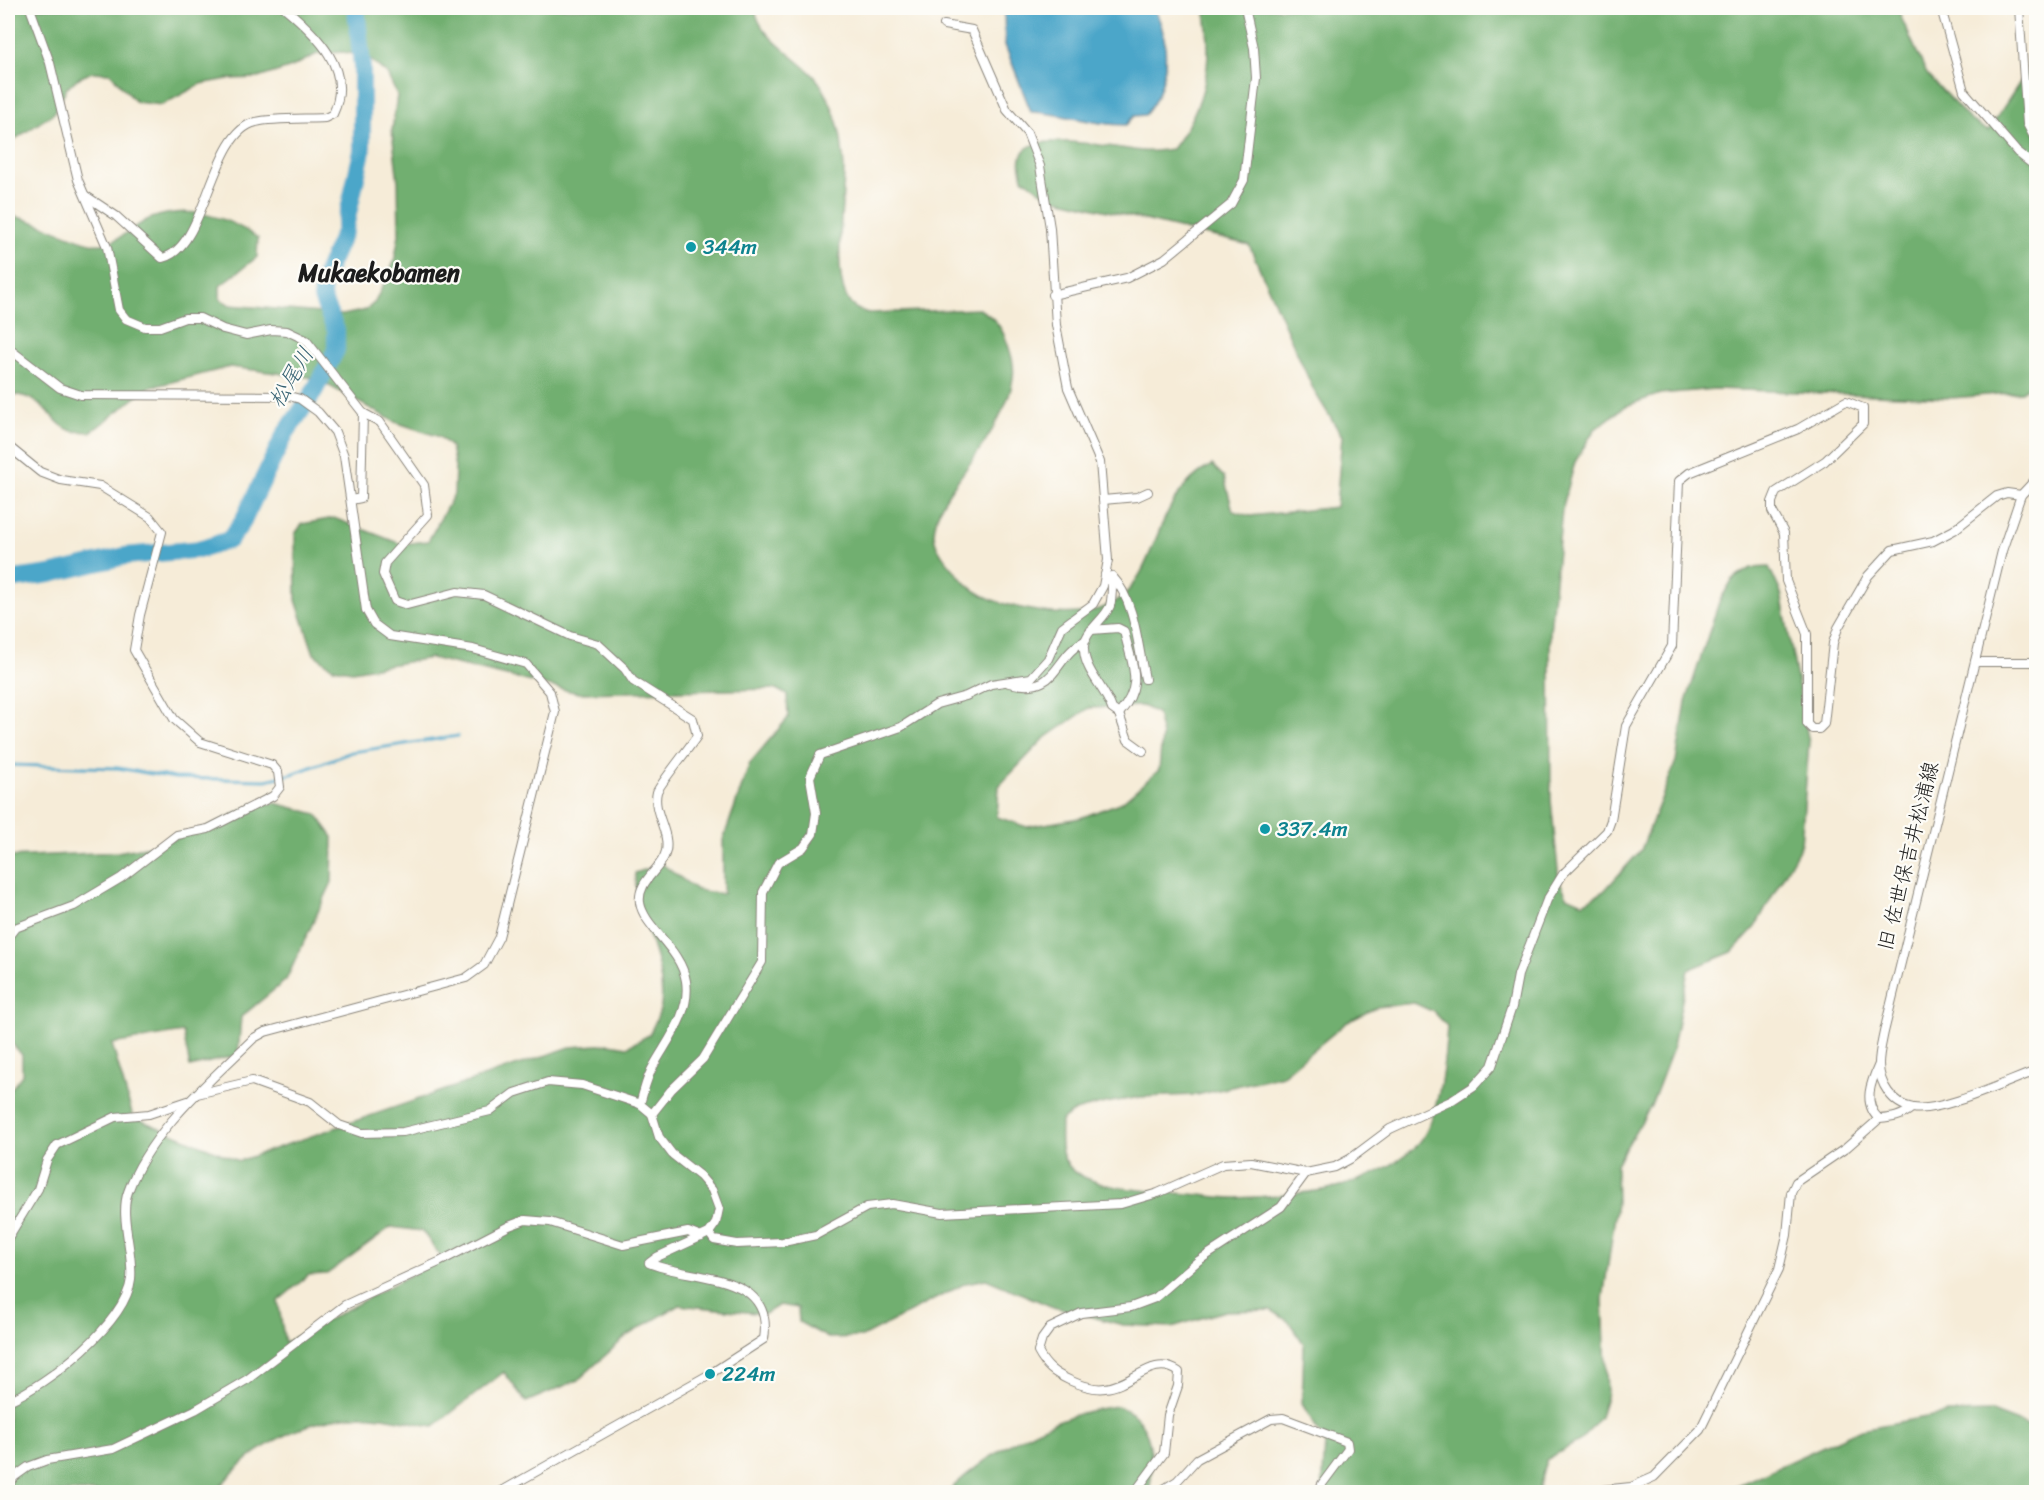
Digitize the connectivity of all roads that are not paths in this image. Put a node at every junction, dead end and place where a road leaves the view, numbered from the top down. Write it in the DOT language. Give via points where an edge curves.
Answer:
graph roads {
  1 [pos="30,8"];
  2 [pos="285,8"];
  3 [pos="1245,8"];
  4 [pos="1941,8"];
  5 [pos="2019,8"];
  6 [pos="944,25"];
  7 [pos="2037,141"];
  8 [pos="2037,166"];
  9 [pos="86,196"];
  10 [pos="1052,295"];
  11 [pos="8,348"];
  12 [pos="363,413"];
  13 [pos="8,446"];
  14 [pos="2037,479"];
  15 [pos="1148,492"];
  16 [pos="2020,495"];
  17 [pos="351,500"];
  18 [pos="1103,500"];
  19 [pos="1105,575"];
  20 [pos="1092,630"];
  21 [pos="1086,640"];
  22 [pos="1975,662"];
  23 [pos="2037,662"];
  24 [pos="1145,679"];
  25 [pos="1003,682"];
  26 [pos="1119,714"];
  27 [pos="1143,751"];
  28 [pos="8,937"];
  29 [pos="1879,1064"];
  30 [pos="2037,1071"];
  31 [pos="191,1098"];
  32 [pos="640,1104"];
  33 [pos="1912,1108"];
  34 [pos="652,1114"];
  35 [pos="1878,1119"];
  36 [pos="1306,1173"];
  37 [pos="705,1235"];
  38 [pos="8,1238"];
  39 [pos="8,1401"];
  40 [pos="8,1485"];
  41 [pos="500,1492"];
  42 [pos="1135,1492"];
  43 [pos="1159,1492"];
  44 [pos="1320,1492"];
  45 [pos="1582,1492"];
  1 -- 9 [label="street" via="50,63 78,180"];
  2 -- 9 [label="street" via="330,54 338,70 339,102 333,114 325,118 255,122 242,130 224,154 180,248 170,256 162,258 153,252 116,216"];
  3 -- 10 [label="street" via="1256,78 1244,180 1231,204 1164,259 1127,278"];
  4 -- 8 [label="street" via="1964,91 2017,152"];
  5 -- 7 [label="street" via="2027,124"];
  6 -- 10 [label="street" via="972,30 1007,110 1026,133 1040,165 1050,228"];
  9 -- 12 [label="street" via="107,247 119,310 126,319 145,327 160,327 185,318 200,318 246,335 287,331 306,340"];
  10 -- 18 [label="street" via="1068,388 1100,462"];
  11 -- 17 [label="street" via="60,388 81,395 300,399 335,432 344,456"];
  12 -- 17 [label="street" via="362,498"];
  12 -- 32 [label="street" via="380,422 424,485 428,504 428,515 385,563 383,574 395,601 407,606 457,592 484,596 570,636 598,644 633,681 693,719 697,736 657,792 666,853 642,888 640,903 646,917 674,950 686,981 684,1002 674,1035 653,1066"];
  13 -- 28 [label="street" via="40,472 61,480 100,486 156,524 162,532 134,650 174,719 200,742 272,765 278,772 280,787 273,796 208,829 177,835 122,878 74,906 15,928"];
  14 -- 16 [label="street, 旧 佐世保吉井松浦線"];
  15 -- 18 [label="street"];
  16 -- 22 [label="street, 旧 佐世保吉井松浦線"];
  16 -- 36 [label="street" via="1997,496 1934,541 1892,550 1868,576 1838,628 1824,724 1812,729 1807,717 1808,634 1786,581 1784,533 1772,511 1772,502 1776,492 1825,461 1863,424 1863,408 1846,401 1798,429 1689,473 1679,481 1672,646 1626,726 1607,831 1563,874 1534,929 1492,1066 1474,1086 1451,1101 1390,1129 1335,1167"];
  17 -- 31 [label="street" via="366,610 374,624 390,636 472,649 526,664 550,692 555,712 499,937 484,965 466,978 265,1032"];
  18 -- 19 [label="street" via="1108,560"];
  19 -- 20 [label="street" via="1112,583 1109,608"];
  19 -- 24 [label="street" via="1113,576 1121,588"];
  19 -- 25 [label="street" via="1093,604 1062,627 1048,659 1031,678"];
  20 -- 21 [label="street"];
  20 -- 26 [label="street" via="1118,628 1124,632 1136,684 1130,701"];
  21 -- 25 [label="street" via="1075,645 1045,682 1026,687"];
  21 -- 26 [label="street" via="1084,650 1090,668 1112,709"];
  22 -- 23 [label="street"];
  22 -- 29 [label="street, 旧 佐世保吉井松浦線"];
  25 -- 34 [label="street" via="937,704 901,727 820,755 810,777 816,813 813,834 803,848 778,863 763,892 762,962 703,1059"];
  26 -- 27 [label="street" via="1128,740"];
  29 -- 33 [label="street, 旧 佐世保吉井松浦線" via="1887,1092"];
  29 -- 35 [label="street" via="1869,1095"];
  30 -- 33 [label="street" via="1932,1108"];
  31 -- 32 [label="street" via="252,1081 310,1102 339,1125 362,1133 403,1132 490,1111 514,1093 548,1082 582,1085"];
  31 -- 38 [label="street" via="149,1114 115,1117 57,1145 47,1160 38,1189"];
  31 -- 39 [label="street" via="144,1161 128,1191 131,1280 125,1299 72,1360 47,1380"];
  32 -- 34 [label="street"];
  33 -- 35 [label="street" via="1899,1117"];
  34 -- 37 [label="street" via="659,1137 672,1154 712,1190 719,1209 716,1222"];
  35 -- 45 [label="street" via="1846,1148 1796,1182 1779,1269 1700,1430 1654,1477 1631,1487"];
  36 -- 37 [label="street" via="1251,1162 1223,1164 1158,1193 1121,1204 942,1213 892,1204 867,1207 816,1235 783,1242 737,1244"];
  36 -- 42 [label="street" via="1281,1207 1198,1261 1155,1298 1131,1307 1081,1313 1050,1328 1042,1339 1038,1352 1053,1373 1089,1388 1116,1386 1153,1366 1170,1365 1179,1372 1164,1453"];
  37 -- 40 [label="street" via="688,1232 623,1245 550,1222 525,1220 345,1305 248,1379 195,1410 113,1449 28,1467"];
  37 -- 41 [label="street" via="649,1263 730,1283 749,1294 759,1303 764,1339"];
  43 -- 44 [label="street" via="1177,1481 1197,1459 1270,1419 1283,1418 1347,1442 1348,1449"];
}
